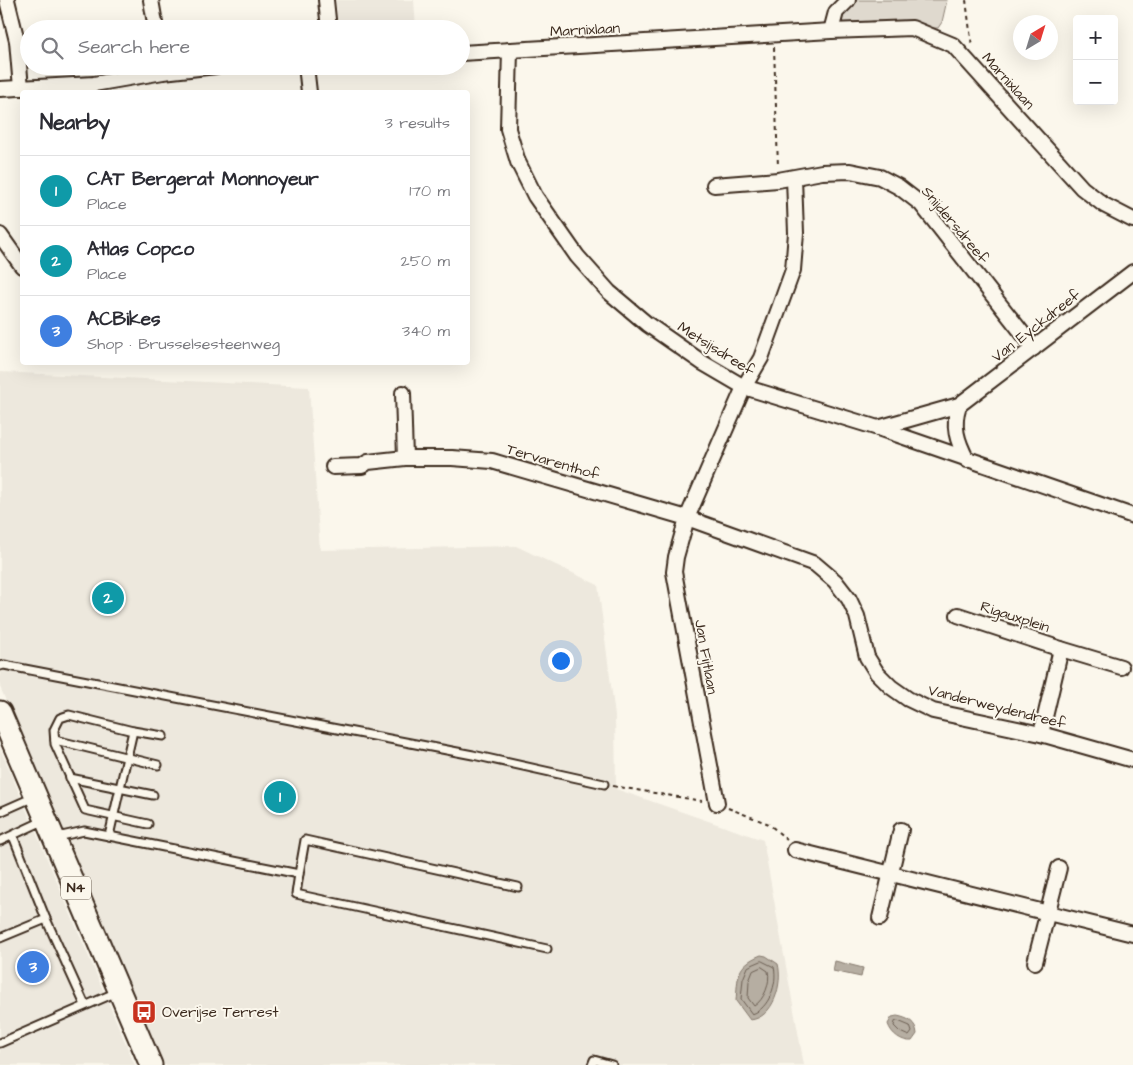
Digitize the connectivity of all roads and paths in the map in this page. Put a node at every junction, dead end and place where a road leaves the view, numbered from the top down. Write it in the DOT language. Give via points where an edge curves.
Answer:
graph roads {
  1 [pos="7,0"];
  2 [pos="152,0"];
  3 [pos="326,0"];
  4 [pos="848,0"];
  5 [pos="966,0"];
  6 [pos="155,20"];
  7 [pos="328,20"];
  8 [pos="831,31"];
  9 [pos="774,34"];
  10 [pos="510,50"];
  11 [pos="470,52"];
  12 [pos="976,70"];
  13 [pos="141,75"];
  14 [pos="307,75"];
  15 [pos="21,88"];
  16 [pos="94,88"];
  17 [pos="0,89"];
  18 [pos="309,90"];
  19 [pos="794,178"];
  20 [pos="778,180"];
  21 [pos="714,185"];
  22 [pos="1133,220"];
  23 [pos="0,235"];
  24 [pos="20,263"];
  25 [pos="1133,272"];
  26 [pos="1034,348"];
  27 [pos="744,388"];
  28 [pos="403,393"];
  29 [pos="959,405"];
  30 [pos="878,428"];
  31 [pos="406,458"];
  32 [pos="967,460"];
  33 [pos="333,467"];
  34 [pos="1133,516"];
  35 [pos="687,518"];
  36 [pos="958,615"];
  37 [pos="1061,649"];
  38 [pos="0,666"];
  39 [pos="1121,666"];
  40 [pos="0,712"];
  41 [pos="133,731"];
  42 [pos="1041,734"];
  43 [pos="163,736"];
  44 [pos="55,740"];
  45 [pos="127,757"];
  46 [pos="1133,760"];
  47 [pos="158,765"];
  48 [pos="70,778"];
  49 [pos="604,784"];
  50 [pos="120,788"];
  51 [pos="36,796"];
  52 [pos="153,796"];
  53 [pos="717,803"];
  54 [pos="0,812"];
  55 [pos="113,816"];
  56 [pos="148,824"];
  57 [pos="50,829"];
  58 [pos="901,830"];
  59 [pos="13,836"];
  60 [pos="109,836"];
  61 [pos="0,841"];
  62 [pos="795,850"];
  63 [pos="1059,868"];
  64 [pos="300,874"];
  65 [pos="891,874"];
  66 [pos="518,887"];
  67 [pos="1048,913"];
  68 [pos="880,918"];
  69 [pos="46,919"];
  70 [pos="1133,934"];
  71 [pos="0,938"];
  72 [pos="547,949"];
  73 [pos="1035,962"];
  74 [pos="119,990"];
  75 [pos="85,1005"];
  76 [pos="0,1043"];
  77 [pos="151,1065"];
  78 [pos="592,1065"];
  79 [pos="612,1065"];
  1 -- 15 [label="street" via="17,41"];
  2 -- 6 [label="street"];
  3 -- 7 [label="street"];
  4 -- 8 [label="street" via="836,12"];
  5 -- 12 [label="path"];
  8 -- 9 [label="street, Marnixlaan"];
  8 -- 12 [label="street, Marnixlaan" via="912,28 953,45"];
  9 -- 10 [label="street, Marnixlaan"];
  9 -- 20 [label="path"];
  10 -- 11 [label="street, Marnixlaan"];
  10 -- 27 [label="street, Metsijsdreef" via="508,129 518,162 536,196 576,256 609,292 647,324"];
  12 -- 22 [label="street, Marnixlaan" via="1082,188 1104,205"];
  13 -- 16 [label="street"];
  14 -- 18 [label="street"];
  15 -- 16 [label="street"];
  15 -- 17 [label="street"];
  19 -- 20 [label="street, Snijdersdreef"];
  19 -- 26 [label="street, Snijdersdreef" via="850,171 880,177 899,186 921,204"];
  19 -- 27 [label="street" via="796,233 793,270 760,358"];
  20 -- 21 [label="street, Snijdersdreef"];
  23 -- 24 [label="street"];
  25 -- 26 [label="street, Van Eyckdreef"];
  26 -- 29 [label="street, Van Eyckdreef"];
  27 -- 30 [label="street, Metsijsdreef"];
  27 -- 35 [label="street"];
  28 -- 31 [label="street"];
  29 -- 30 [label="street, Van Eyckdreef"];
  29 -- 32 [label="street" via="955,429"];
  30 -- 32 [label="street, Metsijsdreef"];
  31 -- 33 [label="street, Tervarenthof" via="368,462 362,466"];
  31 -- 35 [label="street, Tervarenthof" via="492,461"];
  32 -- 34 [label="street, Metsijsdreef"];
  35 -- 42 [label="street, Vanderweydendreef" via="815,564 836,580 857,616 867,657 877,673 908,699 933,710"];
  35 -- 53 [label="street, Jan Fijtlaan" via="674,572"];
  36 -- 37 [label="street, Rigauxplein"];
  37 -- 39 [label="street, Rigauxplein"];
  37 -- 42 [label="street, Rigauxplein"];
  38 -- 49 [label="lane" via="473,755"];
  40 -- 51 [label="main road, N4"];
  41 -- 43 [label="lane"];
  41 -- 44 [label="lane" via="69,715 60,718 54,730"];
  41 -- 45 [label="lane"];
  42 -- 46 [label="street, Vanderweydendreef"];
  44 -- 45 [label="lane"];
  44 -- 48 [label="lane"];
  45 -- 47 [label="lane"];
  45 -- 50 [label="lane"];
  48 -- 50 [label="lane"];
  48 -- 55 [label="lane" via="85,810"];
  50 -- 52 [label="lane"];
  50 -- 55 [label="lane"];
  51 -- 54 [label="lane"];
  51 -- 57 [label="main road, N4"];
  55 -- 56 [label="lane"];
  55 -- 60 [label="lane"];
  57 -- 59 [label="lane"];
  57 -- 60 [label="lane"];
  57 -- 74 [label="main road, N4"];
  58 -- 65 [label="street"];
  59 -- 61 [label="lane"];
  59 -- 69 [label="lane"];
  60 -- 64 [label="lane"];
  62 -- 65 [label="street"];
  63 -- 67 [label="street"];
  64 -- 66 [label="lane" via="305,840"];
  64 -- 72 [label="lane" via="296,894"];
  65 -- 67 [label="street"];
  65 -- 68 [label="street"];
  67 -- 70 [label="street"];
  67 -- 73 [label="street"];
  69 -- 71 [label="lane"];
  69 -- 75 [label="lane"];
  74 -- 75 [label="lane"];
  74 -- 77 [label="main road, N4"];
  75 -- 76 [label="lane"];
  78 -- 79 [label="lane" via="594,1060"];
}
